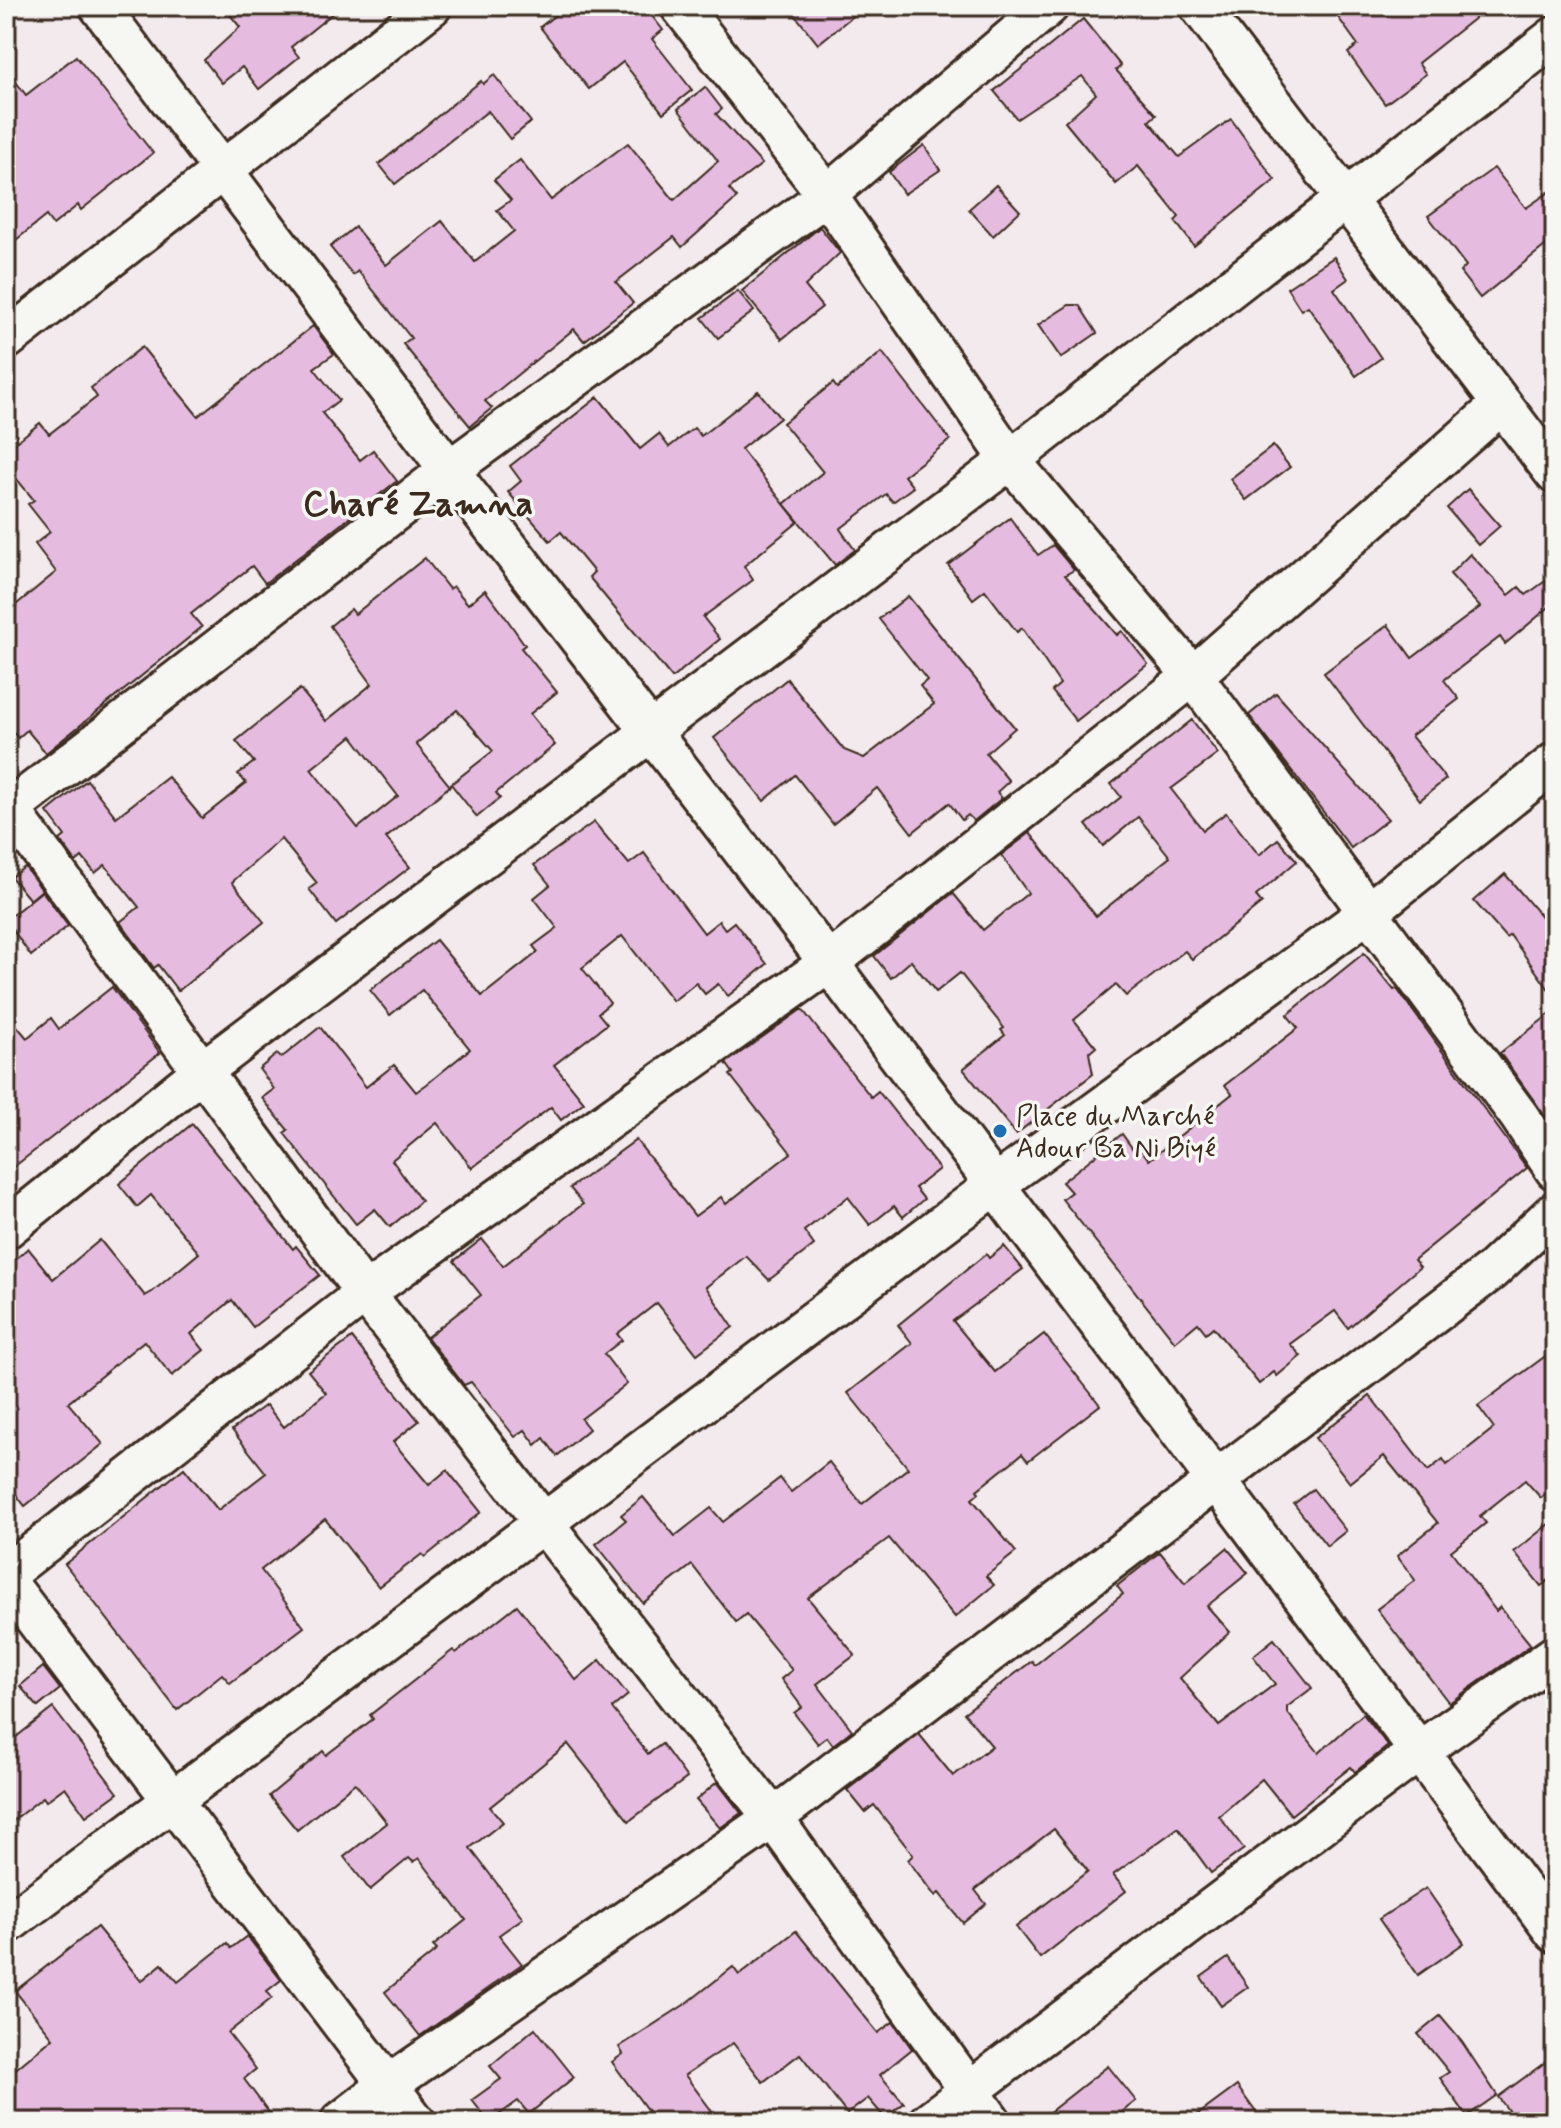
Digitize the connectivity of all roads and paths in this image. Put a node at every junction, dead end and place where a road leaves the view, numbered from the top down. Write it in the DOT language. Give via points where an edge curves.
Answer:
graph roads {
  1 [pos="99,6"];
  2 [pos="432,6"];
  3 [pos="680,6"];
  4 [pos="1049,6"];
  5 [pos="1199,6"];
  6 [pos="1555,36"];
  7 [pos="222,171"];
  8 [pos="827,195"];
  9 [pos="1346,199"];
  10 [pos="6,340"];
  11 [pos="1502,404"];
  12 [pos="1010,460"];
  13 [pos="449,470"];
  14 [pos="1555,474"];
  15 [pos="1193,676"];
  16 [pos="652,733"];
  17 [pos="1555,762"];
  18 [pos="7,809"];
  19 [pos="1366,914"];
  20 [pos="829,963"];
  21 [pos="201,1072"];
  22 [pos="1555,1170"];
  23 [pos="995,1185"];
  24 [pos="1555,1211"];
  25 [pos="6,1229"];
  26 [pos="365,1293"];
  27 [pos="1214,1479"];
  28 [pos="544,1520"];
  29 [pos="6,1574"];
  30 [pos="6,1581"];
  31 [pos="1555,1655"];
  32 [pos="1418,1752"];
  33 [pos="173,1800"];
  34 [pos="773,1818"];
  35 [pos="6,1925"];
  36 [pos="1555,1933"];
  37 [pos="388,2085"];
  38 [pos="969,2091"];
  39 [pos="340,2122"];
  40 [pos="416,2122"];
  41 [pos="928,2122"];
  42 [pos="992,2122"];
  1 -- 7 [label="street"];
  2 -- 7 [label="street"];
  3 -- 8 [label="street"];
  4 -- 8 [label="street"];
  5 -- 9 [label="street"];
  6 -- 9 [label="street"];
  7 -- 10 [label="street"];
  7 -- 13 [label="street"];
  8 -- 12 [label="street"];
  8 -- 13 [label="street"];
  9 -- 11 [label="street"];
  9 -- 12 [label="street"];
  11 -- 14 [label="street"];
  11 -- 15 [label="street"];
  12 -- 15 [label="street"];
  12 -- 16 [label="street"];
  13 -- 16 [label="street"];
  13 -- 18 [label="street"];
  15 -- 19 [label="street"];
  15 -- 20 [label="street"];
  16 -- 20 [label="street"];
  16 -- 21 [label="street"];
  17 -- 19 [label="street"];
  18 -- 21 [label="street"];
  19 -- 22 [label="street"];
  19 -- 23 [label="street"];
  20 -- 23 [label="street"];
  20 -- 26 [label="street"];
  21 -- 25 [label="street"];
  21 -- 26 [label="street"];
  23 -- 27 [label="street"];
  23 -- 28 [label="street"];
  24 -- 27 [label="street" via="1491,1271"];
  26 -- 28 [label="street"];
  26 -- 29 [label="street"];
  27 -- 32 [label="street"];
  27 -- 34 [label="street"];
  28 -- 33 [label="street"];
  28 -- 34 [label="street"];
  30 -- 33 [label="street"];
  31 -- 32 [label="street"];
  32 -- 36 [label="street"];
  32 -- 38 [label="street"];
  33 -- 35 [label="street"];
  33 -- 37 [label="street"];
  34 -- 37 [label="street"];
  34 -- 38 [label="street"];
  37 -- 39 [label="street"];
  37 -- 40 [label="street"];
  38 -- 41 [label="street"];
  38 -- 42 [label="street"];
}
